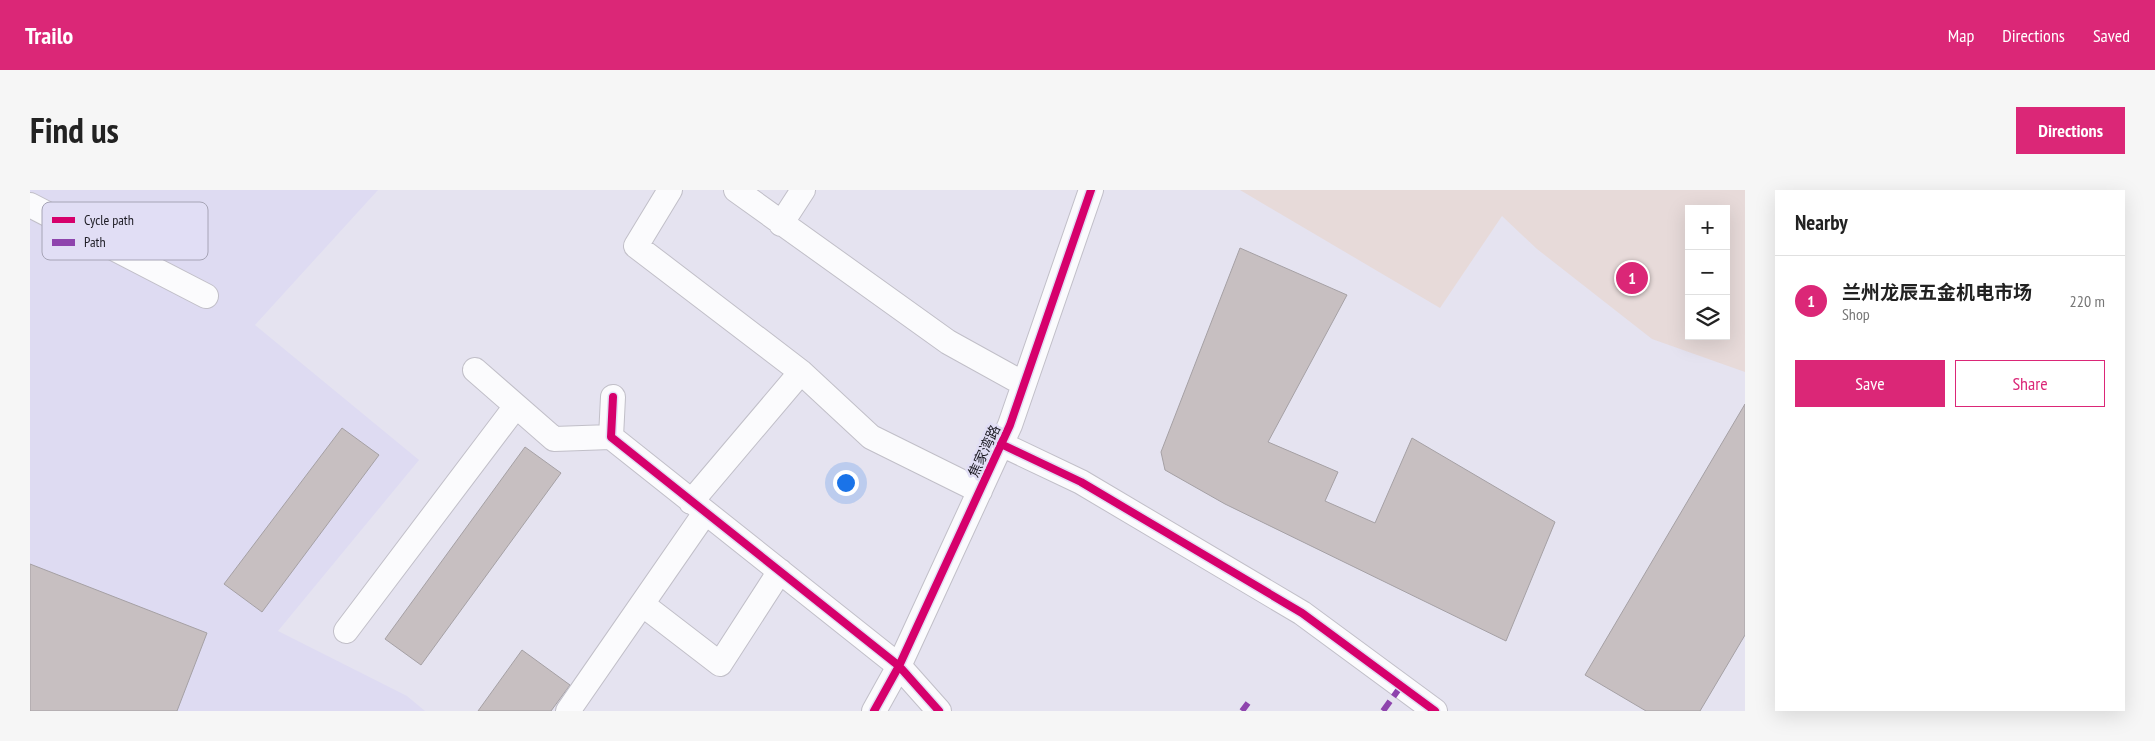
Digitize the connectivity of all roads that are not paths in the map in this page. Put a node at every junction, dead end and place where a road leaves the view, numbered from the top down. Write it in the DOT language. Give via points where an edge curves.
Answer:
graph roads {
  1 [pos="670,190"];
  2 [pos="736,190"];
  3 [pos="803,190"];
  4 [pos="1091,190"];
  5 [pos="30,205"];
  6 [pos="42,211"];
  7 [pos="782,224"];
  8 [pos="136,260"];
  9 [pos="206,296"];
  10 [pos="475,370"];
  11 [pos="801,372"];
  12 [pos="1024,384"];
  13 [pos="612,397"];
  14 [pos="516,406"];
  15 [pos="611,437"];
  16 [pos="1001,444"];
  17 [pos="980,491"];
  18 [pos="698,507"];
  19 [pos="780,572"];
  20 [pos="642,604"];
  21 [pos="346,631"];
  22 [pos="900,666"];
  23 [pos="570,710"];
  24 [pos="874,711"];
  25 [pos="939,711"];
  26 [pos="1435,711"];
  1 -- 11 [label="street" via="636,246"];
  2 -- 7 [label="street"];
  3 -- 7 [label="street"];
  4 -- 12 [label="street, 焦家湾路"];
  5 -- 6 [label="street"];
  7 -- 12 [label="street" via="948,342"];
  8 -- 9 [label="street"];
  10 -- 14 [label="street"];
  11 -- 17 [label="street" via="870,437"];
  11 -- 18 [label="street"];
  12 -- 16 [label="street, 焦家湾路"];
  13 -- 15 [label="street"];
  14 -- 15 [label="street" via="554,439"];
  14 -- 21 [label="street"];
  15 -- 18 [label="street"];
  16 -- 17 [label="street, 焦家湾路"];
  16 -- 26 [label="street" via="1081,482 1302,613"];
  17 -- 22 [label="street, 焦家湾路"];
  18 -- 19 [label="street"];
  18 -- 20 [label="street"];
  19 -- 20 [label="street" via="720,664"];
  19 -- 22 [label="street"];
  20 -- 23 [label="street"];
  22 -- 24 [label="street, 焦家湾路"];
  22 -- 25 [label="street"];
}
